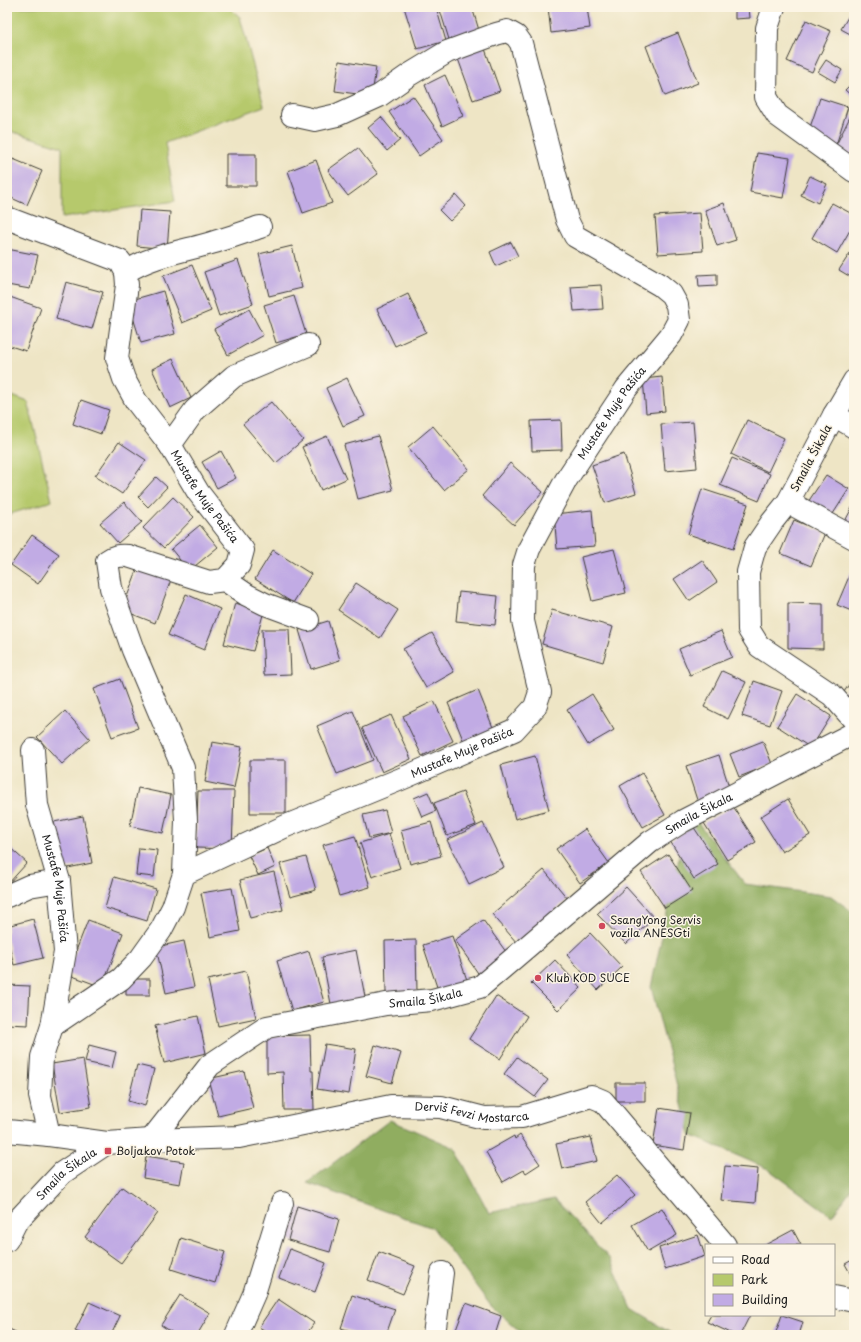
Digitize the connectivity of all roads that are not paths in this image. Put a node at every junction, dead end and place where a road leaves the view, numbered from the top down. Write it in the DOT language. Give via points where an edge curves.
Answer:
graph roads {
  1 [pos="774,7"];
  2 [pos="292,115"];
  3 [pos="854,172"];
  4 [pos="7,218"];
  5 [pos="260,227"];
  6 [pos="126,272"];
  7 [pos="308,345"];
  8 [pos="854,381"];
  9 [pos="834,415"];
  10 [pos="854,427"];
  11 [pos="170,445"];
  12 [pos="788,502"];
  13 [pos="854,538"];
  14 [pos="225,580"];
  15 [pos="308,620"];
  16 [pos="854,720"];
  17 [pos="854,733"];
  18 [pos="33,750"];
  19 [pos="184,874"];
  20 [pos="59,882"];
  21 [pos="7,896"];
  22 [pos="52,1026"];
  23 [pos="7,1131"];
  24 [pos="49,1135"];
  25 [pos="151,1140"];
  26 [pos="107,1143"];
  27 [pos="282,1203"];
  28 [pos="7,1240"];
  29 [pos="724,1244"];
  30 [pos="442,1273"];
  31 [pos="835,1297"];
  32 [pos="854,1301"];
  33 [pos="236,1335"];
  34 [pos="434,1335"];
  1 -- 3 [label="street" via="767,28 766,97 777,115"];
  2 -- 19 [label="street, Mustafe Muje Pašića" via="315,120 337,116 379,96 447,52 507,31 516,36 521,43 567,220 575,236 671,294 677,305 679,320 671,335 608,415 566,480 529,549 524,566 523,621 540,692 535,707 514,730 286,826"];
  4 -- 6 [label="street" via="120,261"];
  5 -- 6 [label="street" via="207,245 150,260"];
  6 -- 11 [label="street, Mustafe Muje Pašića" via="127,285 117,358 124,379 136,401"];
  7 -- 11 [label="street" via="234,376 195,410"];
  8 -- 9 [label="street, Smaila Šikala"];
  9 -- 10 [label="street, Smaila Šikala"];
  9 -- 12 [label="street, Smaila Šikala"];
  11 -- 14 [label="street, Mustafe Muje Pašića" via="198,492 243,550 239,566"];
  12 -- 13 [label="street, Smaila Šikala"];
  12 -- 16 [label="street, Smaila Šikala" via="755,547 748,572 749,630 759,646 832,695"];
  14 -- 15 [label="street" via="265,604"];
  14 -- 19 [label="street" via="209,582 128,556 119,555 107,561 111,588 133,650 183,768 186,820"];
  17 -- 25 [label="street, Smaila Šikala" via="682,821 650,842 480,987 432,1000 386,1004 267,1028 210,1065"];
  18 -- 20 [label="street, Mustafe Muje Pašića" via="37,805"];
  19 -- 22 [label="street" via="173,907 161,930 141,958 121,979"];
  20 -- 21 [label="street" via="29,886"];
  20 -- 22 [label="street, Mustafe Muje Pašića" via="65,952"];
  22 -- 24 [label="street, Mustafe Muje Pašića" via="42,1058 40,1096"];
  23 -- 24 [label="street"];
  24 -- 26 [label="street"];
  25 -- 26 [label="street, Smaila Šikala"];
  25 -- 29 [label="street, Derviš Fevzi Mostarca" via="239,1137 391,1106 441,1107 484,1118 522,1117 591,1096 603,1101"];
  26 -- 28 [label="street, Smaila Šikala" via="62,1173 16,1222"];
  27 -- 33 [label="street" via="254,1294"];
  30 -- 34 [label="street"];
  31 -- 32 [label="street"];
}
